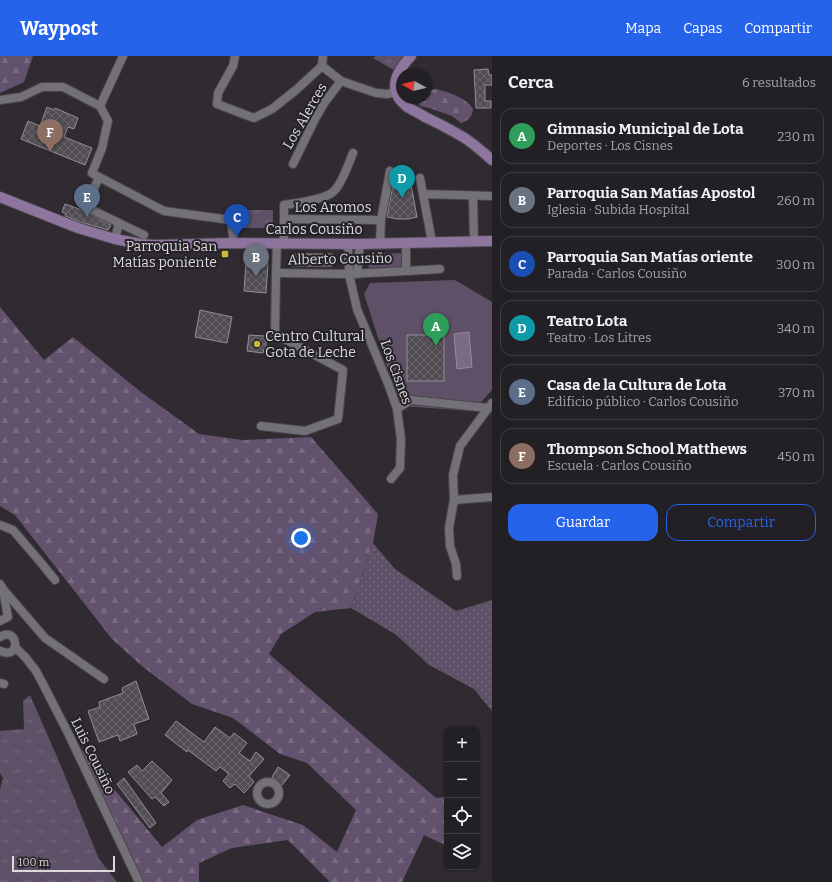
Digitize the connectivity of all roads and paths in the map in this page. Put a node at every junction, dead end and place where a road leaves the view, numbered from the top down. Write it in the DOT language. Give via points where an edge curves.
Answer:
graph roads {
  1 [pos="123,56"];
  2 [pos="235,56"];
  3 [pos="323,56"];
  4 [pos="411,56"];
  5 [pos="322,66"];
  6 [pos="401,68"];
  7 [pos="341,81"];
  8 [pos="396,82"];
  9 [pos="396,92"];
  10 [pos="0,100"];
  11 [pos="406,104"];
  12 [pos="100,106"];
  13 [pos="353,153"];
  14 [pos="492,160"];
  15 [pos="293,164"];
  16 [pos="390,171"];
  17 [pos="99,178"];
  18 [pos="420,178"];
  19 [pos="423,194"];
  20 [pos="473,196"];
  21 [pos="492,196"];
  22 [pos="0,197"];
  23 [pos="284,220"];
  24 [pos="381,220"];
  25 [pos="119,223"];
  26 [pos="144,234"];
  27 [pos="115,239"];
  28 [pos="474,241"];
  29 [pos="492,241"];
  30 [pos="432,242"];
  31 [pos="234,243"];
  32 [pos="281,243"];
  33 [pos="406,243"];
  34 [pos="348,244"];
  35 [pos="360,244"];
  36 [pos="380,244"];
  37 [pos="440,270"];
  38 [pos="406,271"];
  39 [pos="276,273"];
  40 [pos="353,274"];
  41 [pos="490,406"];
  42 [pos="396,409"];
  43 [pos="261,426"];
  44 [pos="391,479"];
  45 [pos="492,497"];
  46 [pos="454,500"];
  47 [pos="0,525"];
  48 [pos="457,576"];
  49 [pos="55,580"];
  50 [pos="2,586"];
  51 [pos="0,621"];
  52 [pos="0,637"];
  53 [pos="14,648"];
  54 [pos="0,651"];
  55 [pos="104,679"];
  56 [pos="139,882"];
  1 -- 12 [label="street"];
  2 -- 5 [label="street" via="233,66 218,94 217,104 254,118 272,109"];
  3 -- 5 [label="street"];
  4 -- 6 [label="main road"];
  5 -- 7 [label="street"];
  7 -- 9 [label="street" via="376,93"];
  7 -- 15 [label="street, Los Alerces" via="315,119"];
  8 -- 9 [label="main road"];
  10 -- 12 [label="street" via="21,97 42,87 63,87"];
  11 -- 14 [label="main road" via="464,138"];
  12 -- 17 [label="street" via="108,121 102,148 92,173"];
  13 -- 23 [label="street" via="334,192 323,198 284,205"];
  16 -- 24 [label="street"];
  17 -- 25 [label="street" via="86,207"];
  17 -- 31 [label="street" via="164,211 230,220"];
  18 -- 19 [label="street"];
  19 -- 20 [label="street"];
  19 -- 30 [label="street"];
  20 -- 21 [label="street"];
  20 -- 28 [label="street"];
  22 -- 27 [label="main road, Carlos Cousiño" via="57,220"];
  23 -- 24 [label="street, Los Aromos"];
  23 -- 32 [label="street"];
  24 -- 36 [label="street"];
  25 -- 26 [label="street"];
  25 -- 27 [label="street"];
  27 -- 31 [label="main road, Carlos Cousiño" via="155,245"];
  28 -- 29 [label="main road, Carlos Cousiño"];
  28 -- 30 [label="main road, Carlos Cousiño"];
  30 -- 33 [label="main road, Carlos Cousiño"];
  31 -- 32 [label="main road, Carlos Cousiño"];
  32 -- 34 [label="main road, Carlos Cousiño"];
  32 -- 39 [label="street"];
  33 -- 36 [label="main road, Carlos Cousiño"];
  33 -- 38 [label="street, Alberto Cousiño"];
  34 -- 35 [label="main road, Carlos Cousiño"];
  34 -- 40 [label="street"];
  35 -- 36 [label="main road, Carlos Cousiño"];
  35 -- 40 [label="street"];
  37 -- 38 [label="street, Alberto Cousiño"];
  38 -- 40 [label="street, Alberto Cousiño"];
  39 -- 40 [label="street, Alberto Cousiño"];
  39 -- 43 [label="street" via="275,334 343,370 338,419 304,432"];
  40 -- 42 [label="street, Los Cisnes" via="357,308"];
  41 -- 42 [label="street" via="411,400"];
  41 -- 46 [label="street" via="460,446 453,475"];
  42 -- 44 [label="street, Los Cisnes" via="401,439 400,468"];
  45 -- 46 [label="street"];
  46 -- 48 [label="street" via="449,528"];
  47 -- 49 [label="street" via="13,530"];
  50 -- 51 [label="street" via="8,617"];
  50 -- 55 [label="street" via="45,638"];
  52 -- 53 [label="street, Luis Cousiño" via="7,634 12,637 15,642"];
  53 -- 54 [label="street" via="11,652"];
  53 -- 56 [label="street, Luis Cousiño" via="36,671"];
}
